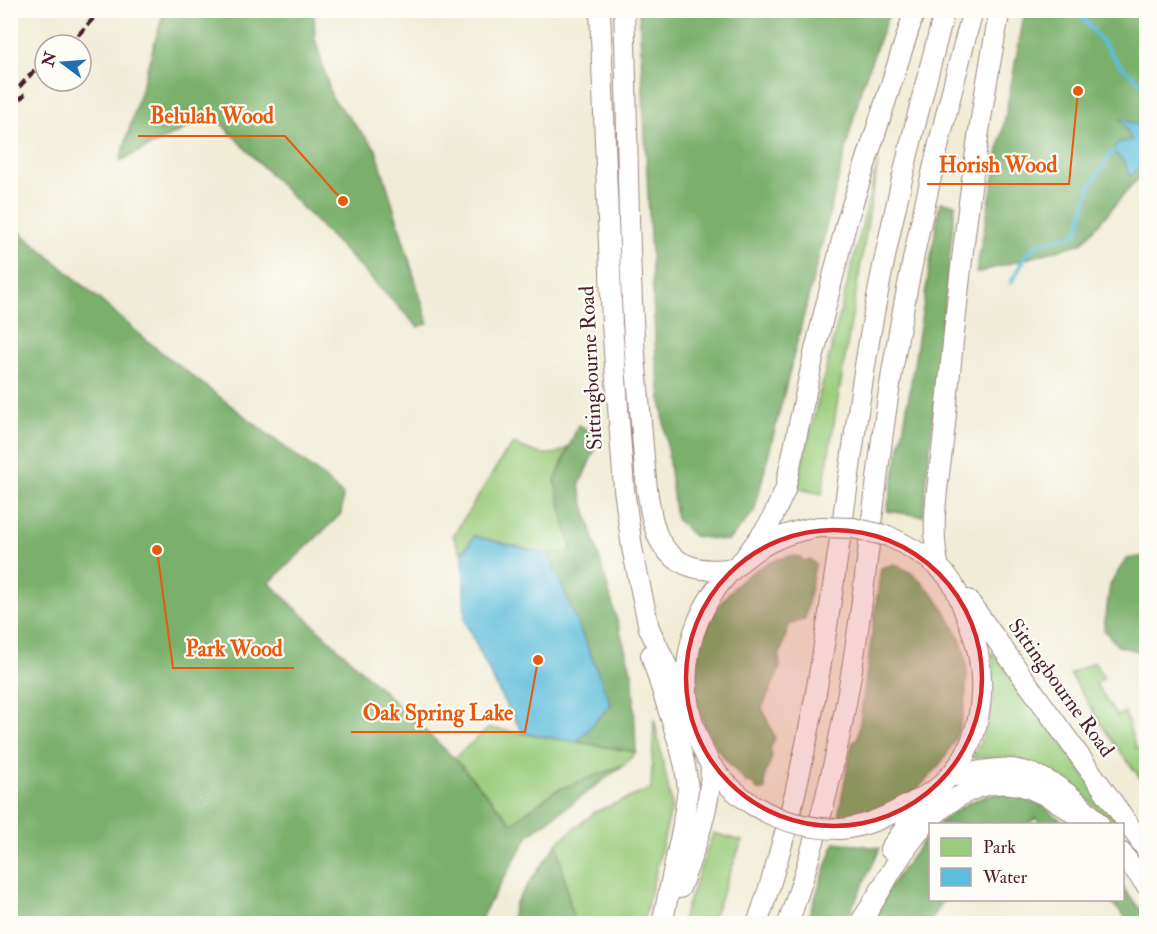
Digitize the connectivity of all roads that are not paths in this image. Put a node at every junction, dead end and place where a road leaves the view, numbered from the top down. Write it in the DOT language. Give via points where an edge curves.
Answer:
graph roads {
  1 [pos="600,10"];
  2 [pos="624,10"];
  3 [pos="915,10"];
  4 [pos="945,10"];
  5 [pos="973,10"];
  6 [pos="1000,10"];
  7 [pos="740,562"];
  8 [pos="939,568"];
  9 [pos="956,587"];
  10 [pos="648,628"];
  11 [pos="688,711"];
  12 [pos="711,766"];
  13 [pos="948,777"];
  14 [pos="930,793"];
  15 [pos="1083,823"];
  16 [pos="1097,823"];
  17 [pos="1146,849"];
  18 [pos="1124,856"];
  19 [pos="1124,868"];
  20 [pos="1146,885"];
  21 [pos="663,924"];
  22 [pos="757,924"];
  23 [pos="788,924"];
  24 [pos="859,924"];
  1 -- 10 [label="highway, Sittingbourne Road" via="621,465"];
  2 -- 7 [label="highway" via="634,337 652,516 658,537 678,561 703,570 719,570"];
  3 -- 7 [label="highway" via="846,224 785,490 770,523"];
  4 -- 22 [label="highway" via="898,200 864,369 826,641 806,752"];
  5 -- 23 [label="highway" via="907,290 841,727 816,832"];
  6 -- 8 [label="highway" via="977,136 960,265 938,499 935,546"];
  7 -- 8 [label="highway, Sittingbourne Road, bridge" via="776,538 820,527 853,528 888,536"];
  7 -- 11 [label="highway" via="706,606 693,639 686,678"];
  8 -- 9 [label="highway, Sittingbourne Road"];
  9 -- 13 [label="highway" via="975,636 982,693 975,730"];
  9 -- 17 [label="highway, Sittingbourne Road" via="970,601"];
  10 -- 11 [label="highway, Sittingbourne Road"];
  10 -- 21 [label="highway" via="650,651 680,747 688,789"];
  11 -- 12 [label="highway, Sittingbourne Road"];
  12 -- 14 [label="highway, bridge" via="753,806 793,824 813,828 840,829 874,822"];
  12 -- 21 [label="highway" via="707,802 691,857"];
  13 -- 14 [label="highway"];
  13 -- 16 [label="highway" via="1001,768 1027,772 1058,786"];
  14 -- 24 [label="highway" via="890,850"];
  15 -- 24 [label="highway" via="1052,798 1025,787 992,783 969,790 937,812 919,831"];
  18 -- 20 [label="highway"];
  19 -- 20 [label="highway"];
}
